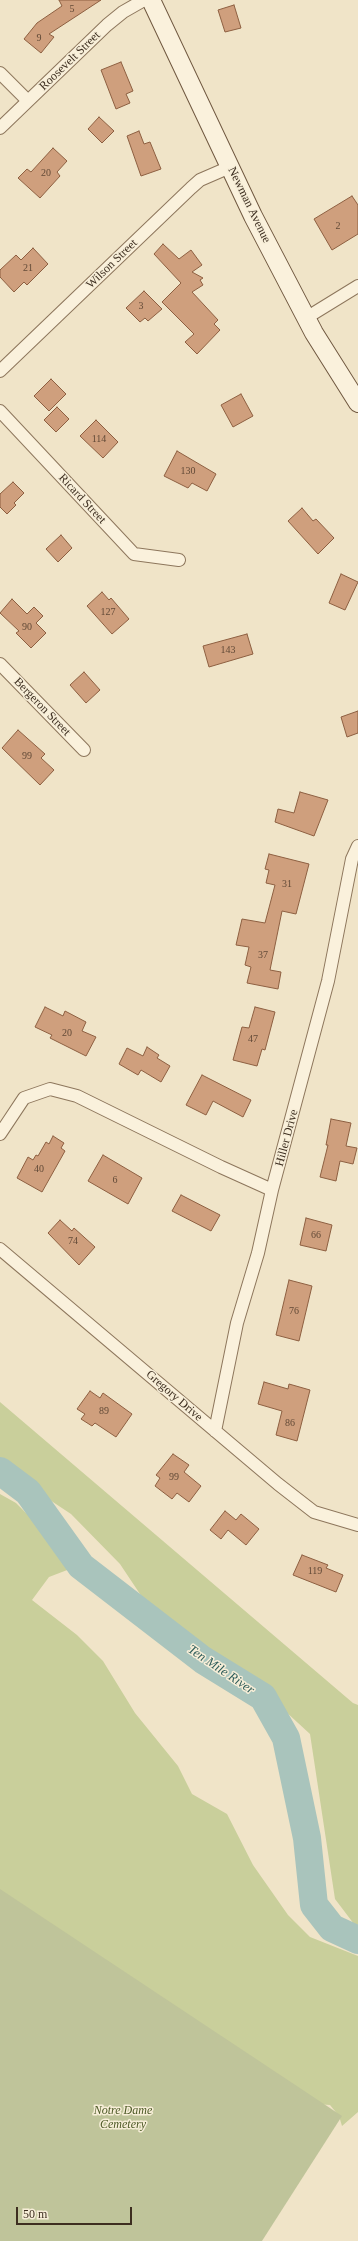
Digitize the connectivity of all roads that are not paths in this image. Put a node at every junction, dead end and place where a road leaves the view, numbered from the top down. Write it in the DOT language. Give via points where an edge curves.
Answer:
graph roads {
  1 [pos="144,0"];
  2 [pos="151,0"];
  3 [pos="0,74"];
  4 [pos="28,101"];
  5 [pos="0,128"];
  6 [pos="230,167"];
  7 [pos="358,286"];
  8 [pos="306,318"];
  9 [pos="0,371"];
  10 [pos="358,403"];
  11 [pos="0,411"];
  12 [pos="179,560"];
  13 [pos="0,664"];
  14 [pos="84,750"];
  15 [pos="358,846"];
  16 [pos="0,1134"];
  17 [pos="272,1190"];
  18 [pos="0,1249"];
  19 [pos="215,1431"];
  20 [pos="358,1525"];
  1 -- 4 [label="street, Roosevelt Street" via="107,25"];
  2 -- 6 [label="main road, Newman Avenue"];
  3 -- 4 [label="street"];
  4 -- 5 [label="street, Roosevelt Street"];
  6 -- 8 [label="main road, Newman Avenue"];
  6 -- 9 [label="street, Wilson Street" via="200,180"];
  7 -- 8 [label="street"];
  8 -- 10 [label="main road, Newman Avenue"];
  11 -- 12 [label="street, Ricard Street" via="134,554"];
  13 -- 14 [label="street, Bergeron Street"];
  15 -- 17 [label="street, Hiller Drive" via="352,859 328,981"];
  16 -- 17 [label="street" via="24,1098 50,1089 77,1096"];
  17 -- 19 [label="street, Hiller Drive" via="258,1253 237,1323"];
  18 -- 19 [label="street, Gregory Drive"];
  19 -- 20 [label="street, Gregory Drive" via="314,1512"];
}
